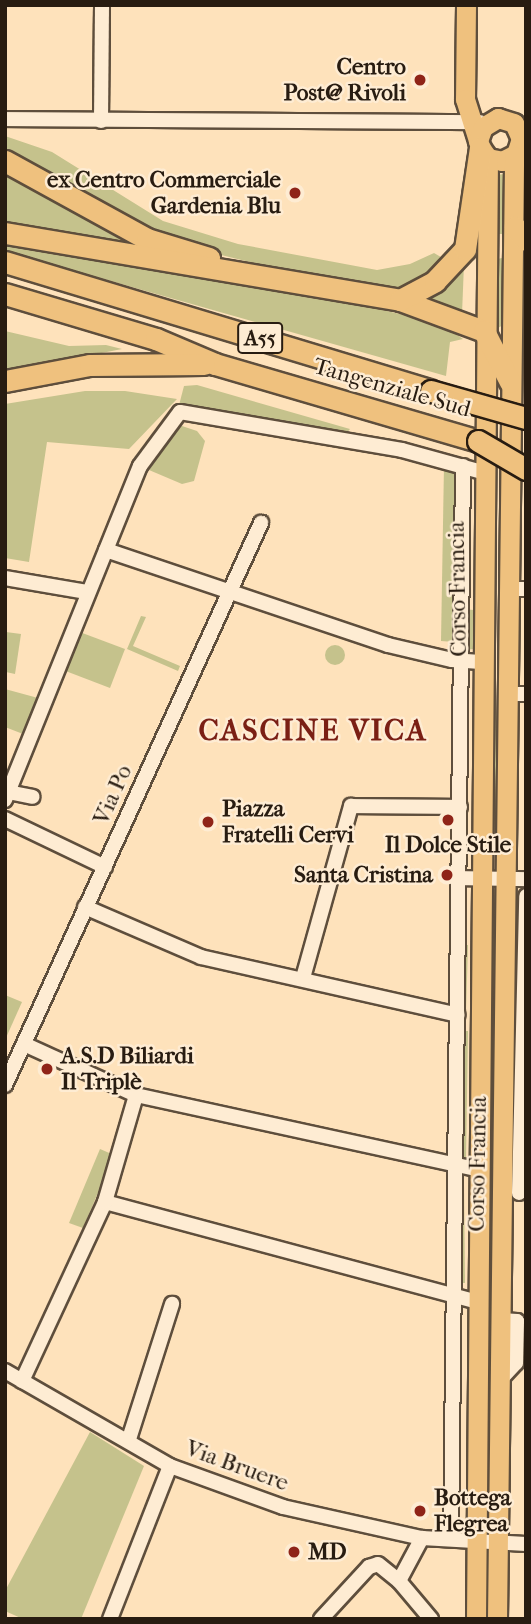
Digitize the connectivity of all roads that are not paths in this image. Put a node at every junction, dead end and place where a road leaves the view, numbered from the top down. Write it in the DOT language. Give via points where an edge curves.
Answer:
graph roads {
  1 [pos="102,5"];
  2 [pos="466,5"];
  3 [pos="5,119"];
  4 [pos="100,121"];
  5 [pos="520,124"];
  6 [pos="482,138"];
  7 [pos="514,156"];
  8 [pos="5,161"];
  9 [pos="5,233"];
  10 [pos="520,234"];
  11 [pos="5,262"];
  12 [pos="288,281"];
  13 [pos="5,295"];
  14 [pos="400,300"];
  15 [pos="484,331"];
  16 [pos="215,364"];
  17 [pos="5,381"];
  18 [pos="510,382"];
  19 [pos="526,418"];
  20 [pos="478,441"];
  21 [pos="526,450"];
  22 [pos="463,466"];
  23 [pos="526,469"];
  24 [pos="482,472"];
  25 [pos="508,481"];
  26 [pos="526,490"];
  27 [pos="261,523"];
  28 [pos="106,550"];
  29 [pos="5,578"];
  30 [pos="517,589"];
  31 [pos="87,592"];
  32 [pos="229,593"];
  33 [pos="460,661"];
  34 [pos="484,662"];
  35 [pos="517,694"];
  36 [pos="7,796"];
  37 [pos="33,797"];
  38 [pos="460,807"];
  39 [pos="5,819"];
  40 [pos="105,867"];
  41 [pos="459,878"];
  42 [pos="482,878"];
  43 [pos="516,879"];
  44 [pos="526,889"];
  45 [pos="526,896"];
  46 [pos="85,908"];
  47 [pos="303,978"];
  48 [pos="458,1017"];
  49 [pos="480,1020"];
  50 [pos="24,1044"];
  51 [pos="516,1084"];
  52 [pos="5,1085"];
  53 [pos="136,1095"];
  54 [pos="457,1164"];
  55 [pos="479,1170"];
  56 [pos="516,1193"];
  57 [pos="105,1202"];
  58 [pos="454,1294"];
  59 [pos="478,1302"];
  60 [pos="172,1304"];
  61 [pos="5,1371"];
  62 [pos="22,1381"];
  63 [pos="129,1439"];
  64 [pos="170,1466"];
  65 [pos="422,1538"];
  66 [pos="451,1538"];
  67 [pos="476,1539"];
  68 [pos="498,1541"];
  69 [pos="526,1544"];
  70 [pos="399,1581"];
  71 [pos="110,1619"];
  72 [pos="321,1619"];
  73 [pos="431,1619"];
  74 [pos="476,1619"];
  75 [pos="497,1619"];
  1 -- 4 [label="street"];
  2 -- 6 [label="main road, Corso Francia" via="465,99"];
  3 -- 4 [label="street"];
  4 -- 6 [label="street"];
  5 -- 6 [label="main road" via="502,118"];
  5 -- 7 [label="main road" via="521,143"];
  6 -- 7 [label="main road" via="502,161"];
  6 -- 14 [label="highway" via="465,249 435,281"];
  6 -- 15 [label="main road, Corso Francia"];
  7 -- 10 [label="main road, Corso Francia"];
  8 -- 12 [label="highway" via="147,239"];
  9 -- 12 [label="highway"];
  10 -- 18 [label="main road, Corso Francia"];
  11 -- 19 [label="highway, Tangenziale Sud / A55, bridge"];
  12 -- 14 [label="highway"];
  13 -- 16 [label="highway, Tangenziale Sud / A55" via="156,340"];
  14 -- 15 [label="highway"];
  15 -- 18 [label="highway"];
  15 -- 24 [label="main road, Corso Francia"];
  16 -- 17 [label="highway" via="90,365"];
  16 -- 20 [label="highway, Tangenziale Sud / A55"];
  18 -- 25 [label="main road, Corso Francia"];
  20 -- 21 [label="highway, Tangenziale Sud / A55"];
  20 -- 23 [label="highway, bridge"];
  22 -- 24 [label="street"];
  22 -- 28 [label="street" via="402,450 180,412 140,466"];
  22 -- 33 [label="street, Corso Francia"];
  24 -- 34 [label="main road, Corso Francia"];
  25 -- 26 [label="street"];
  25 -- 30 [label="main road, Corso Francia"];
  27 -- 32 [label="street, Via Po"];
  28 -- 31 [label="street"];
  28 -- 32 [label="street"];
  29 -- 31 [label="street"];
  30 -- 35 [label="main road, Corso Francia"];
  31 -- 36 [label="street"];
  32 -- 33 [label="street" via="388,645"];
  32 -- 40 [label="street, Via Po"];
  33 -- 34 [label="street"];
  33 -- 38 [label="street, Corso Francia"];
  34 -- 42 [label="main road, Corso Francia"];
  35 -- 43 [label="main road, Corso Francia"];
  36 -- 37 [label="street"];
  38 -- 41 [label="street, Corso Francia"];
  38 -- 47 [label="street" via="351,806"];
  39 -- 40 [label="street"];
  40 -- 46 [label="street, Via Po"];
  41 -- 42 [label="street"];
  41 -- 48 [label="street, Corso Francia"];
  42 -- 43 [label="street"];
  42 -- 49 [label="main road, Corso Francia"];
  43 -- 51 [label="main road, Corso Francia"];
  44 -- 45 [label="street, Corso Francia"];
  45 -- 51 [label="street, Corso Francia"];
  46 -- 47 [label="street" via="201,957"];
  46 -- 50 [label="street, Via Po"];
  47 -- 48 [label="street"];
  48 -- 49 [label="street"];
  48 -- 54 [label="street, Corso Francia"];
  49 -- 55 [label="main road, Corso Francia"];
  50 -- 52 [label="street, Via Po"];
  50 -- 53 [label="street"];
  51 -- 56 [label="main road, Corso Francia"];
  53 -- 54 [label="street"];
  53 -- 57 [label="street"];
  54 -- 55 [label="street"];
  54 -- 58 [label="street, Corso Francia"];
  55 -- 59 [label="main road, Corso Francia"];
  56 -- 68 [label="main road, Corso Francia" via="501,1320"];
  57 -- 58 [label="street"];
  57 -- 62 [label="street"];
  58 -- 59 [label="street"];
  58 -- 66 [label="street, Corso Francia"];
  59 -- 67 [label="main road, Corso Francia"];
  60 -- 63 [label="street"];
  61 -- 62 [label="street, Via Bruere"];
  62 -- 63 [label="street, Via Bruere"];
  63 -- 64 [label="street, Via Bruere"];
  64 -- 65 [label="street, Via Bruere" via="283,1507"];
  64 -- 71 [label="street"];
  65 -- 66 [label="street, Via Bruere"];
  65 -- 70 [label="street"];
  66 -- 67 [label="street, Via Bruere"];
  67 -- 68 [label="street, Via Bruere"];
  67 -- 74 [label="main road, Corso Francia"];
  68 -- 69 [label="street, Via Bruere"];
  68 -- 75 [label="main road, Corso Francia"];
  70 -- 72 [label="street" via="383,1566 372,1565"];
  70 -- 73 [label="street"];
}
